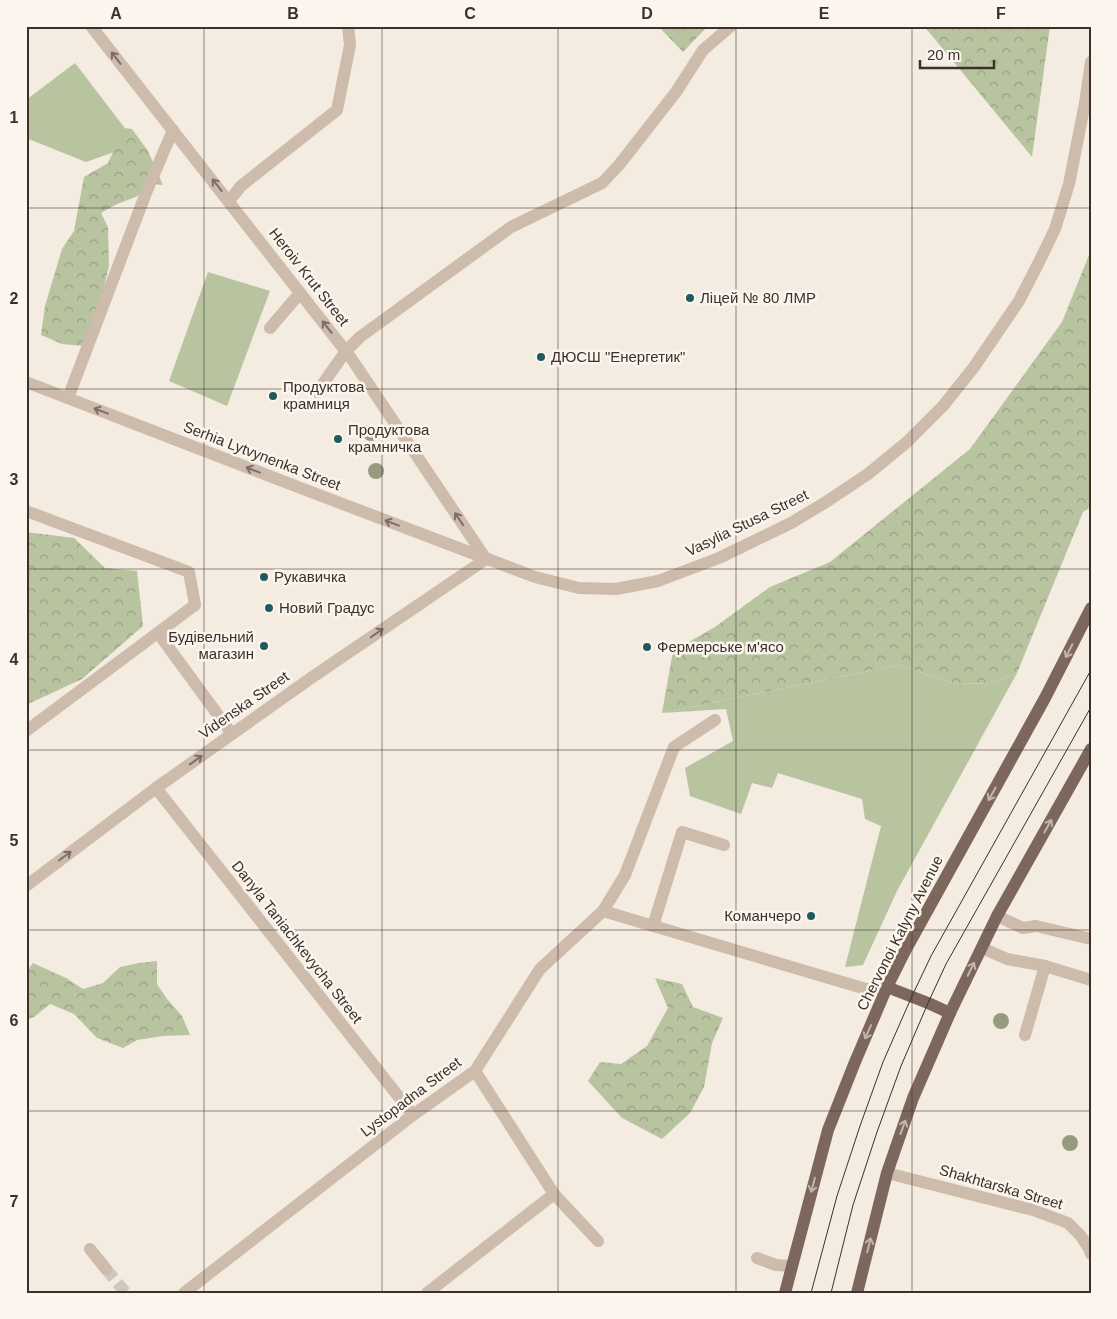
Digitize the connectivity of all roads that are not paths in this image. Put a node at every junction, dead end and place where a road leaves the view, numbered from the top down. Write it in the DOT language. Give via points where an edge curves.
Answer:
graph roads {
  1 [pos="91,26"];
  2 [pos="348,26"];
  3 [pos="732,26"];
  4 [pos="1091,62"];
  5 [pos="173,130"];
  6 [pos="229,200"];
  7 [pos="300,293"];
  8 [pos="270,328"];
  9 [pos="346,351"];
  10 [pos="26,382"];
  11 [pos="317,392"];
  12 [pos="68,398"];
  13 [pos="26,511"];
  14 [pos="486,559"];
  15 [pos="1091,608"];
  16 [pos="158,633"];
  17 [pos="715,720"];
  18 [pos="26,731"];
  19 [pos="232,734"];
  20 [pos="1091,749"];
  21 [pos="156,788"];
  22 [pos="724,845"];
  23 [pos="26,886"];
  24 [pos="603,911"];
  25 [pos="997,916"];
  26 [pos="653,926"];
  27 [pos="1091,939"];
  28 [pos="982,948"];
  29 [pos="1045,966"];
  30 [pos="1091,980"];
  31 [pos="887,987"];
  32 [pos="950,1013"];
  33 [pos="1025,1034"];
  34 [pos="475,1071"];
  35 [pos="413,1115"];
  36 [pos="887,1172"];
  37 [pos="554,1194"];
  38 [pos="598,1241"];
  39 [pos="90,1249"];
  40 [pos="1091,1254"];
  41 [pos="757,1258"];
  42 [pos="791,1266"];
  43 [pos="106,1268"];
  44 [pos="184,1293"];
  45 [pos="427,1293"];
  46 [pos="785,1293"];
  47 [pos="857,1293"];
  5 -- 1 [label="street, Heroiv Krut Street, one-way"];
  2 -- 6 [label="street" via="350,45 338,110 241,186"];
  3 -- 9 [label="street" via="703,50 676,92 602,183 511,227 360,336"];
  4 -- 14 [label="street, Vasylia Stusa Street" via="1069,184 1040,260 1019,301 974,367 943,406 907,442 868,474 791,523 719,558 658,581 616,589 579,588"];
  6 -- 5 [label="street, Heroiv Krut Street, one-way"];
  5 -- 12 [label="street"];
  6 -- 7 [label="street, Heroiv Krut Street"];
  7 -- 8 [label="street"];
  9 -- 7 [label="street, Heroiv Krut Street, one-way"];
  9 -- 11 [label="street"];
  14 -- 9 [label="street, Heroiv Krut Street, one-way"];
  10 -- 12 [label="street, Serhia Lytvynenka Street"];
  14 -- 12 [label="street, Serhia Lytvynenka Street, one-way"];
  13 -- 16 [label="street" via="188,572 195,605"];
  19 -- 14 [label="street, Videnska Street, one-way"];
  15 -- 31 [label="main road, Chervonoi Kalyny Avenue, one-way"];
  16 -- 18 [label="street"];
  16 -- 19 [label="street"];
  17 -- 24 [label="street, Lystopadna Street" via="674,747 625,875"];
  21 -- 19 [label="street, Videnska Street, one-way"];
  25 -- 20 [label="main road, one-way"];
  23 -- 21 [label="street, Videnska Street, one-way"];
  21 -- 35 [label="street, Danyla Taniachkevycha Street"];
  22 -- 26 [label="street" via="682,832"];
  24 -- 26 [label="street"];
  24 -- 34 [label="street, Lystopadna Street" via="540,970"];
  25 -- 27 [label="street" via="1023,928 1036,926"];
  25 -- 28 [label="main road"];
  26 -- 31 [label="street" via="866,990"];
  28 -- 29 [label="street" via="1007,958"];
  32 -- 28 [label="main road, one-way"];
  29 -- 30 [label="street"];
  29 -- 33 [label="street"];
  31 -- 32 [label="main road"];
  31 -- 42 [label="main road, Chervonoi Kalyny Avenue, one-way" via="828,1130"];
  36 -- 32 [label="main road, one-way"];
  34 -- 35 [label="street, Lystopadna Street"];
  34 -- 37 [label="street"];
  35 -- 44 [label="street, Lystopadna Street"];
  36 -- 40 [label="street, Shakhtarska Street" via="1033,1210 1068,1223"];
  47 -- 36 [label="main road, one-way"];
  37 -- 38 [label="street"];
  37 -- 45 [label="street"];
  39 -- 43 [label="street"];
  41 -- 42 [label="street"];
  42 -- 46 [label="main road, Chervonoi Kalyny Avenue"];
}
